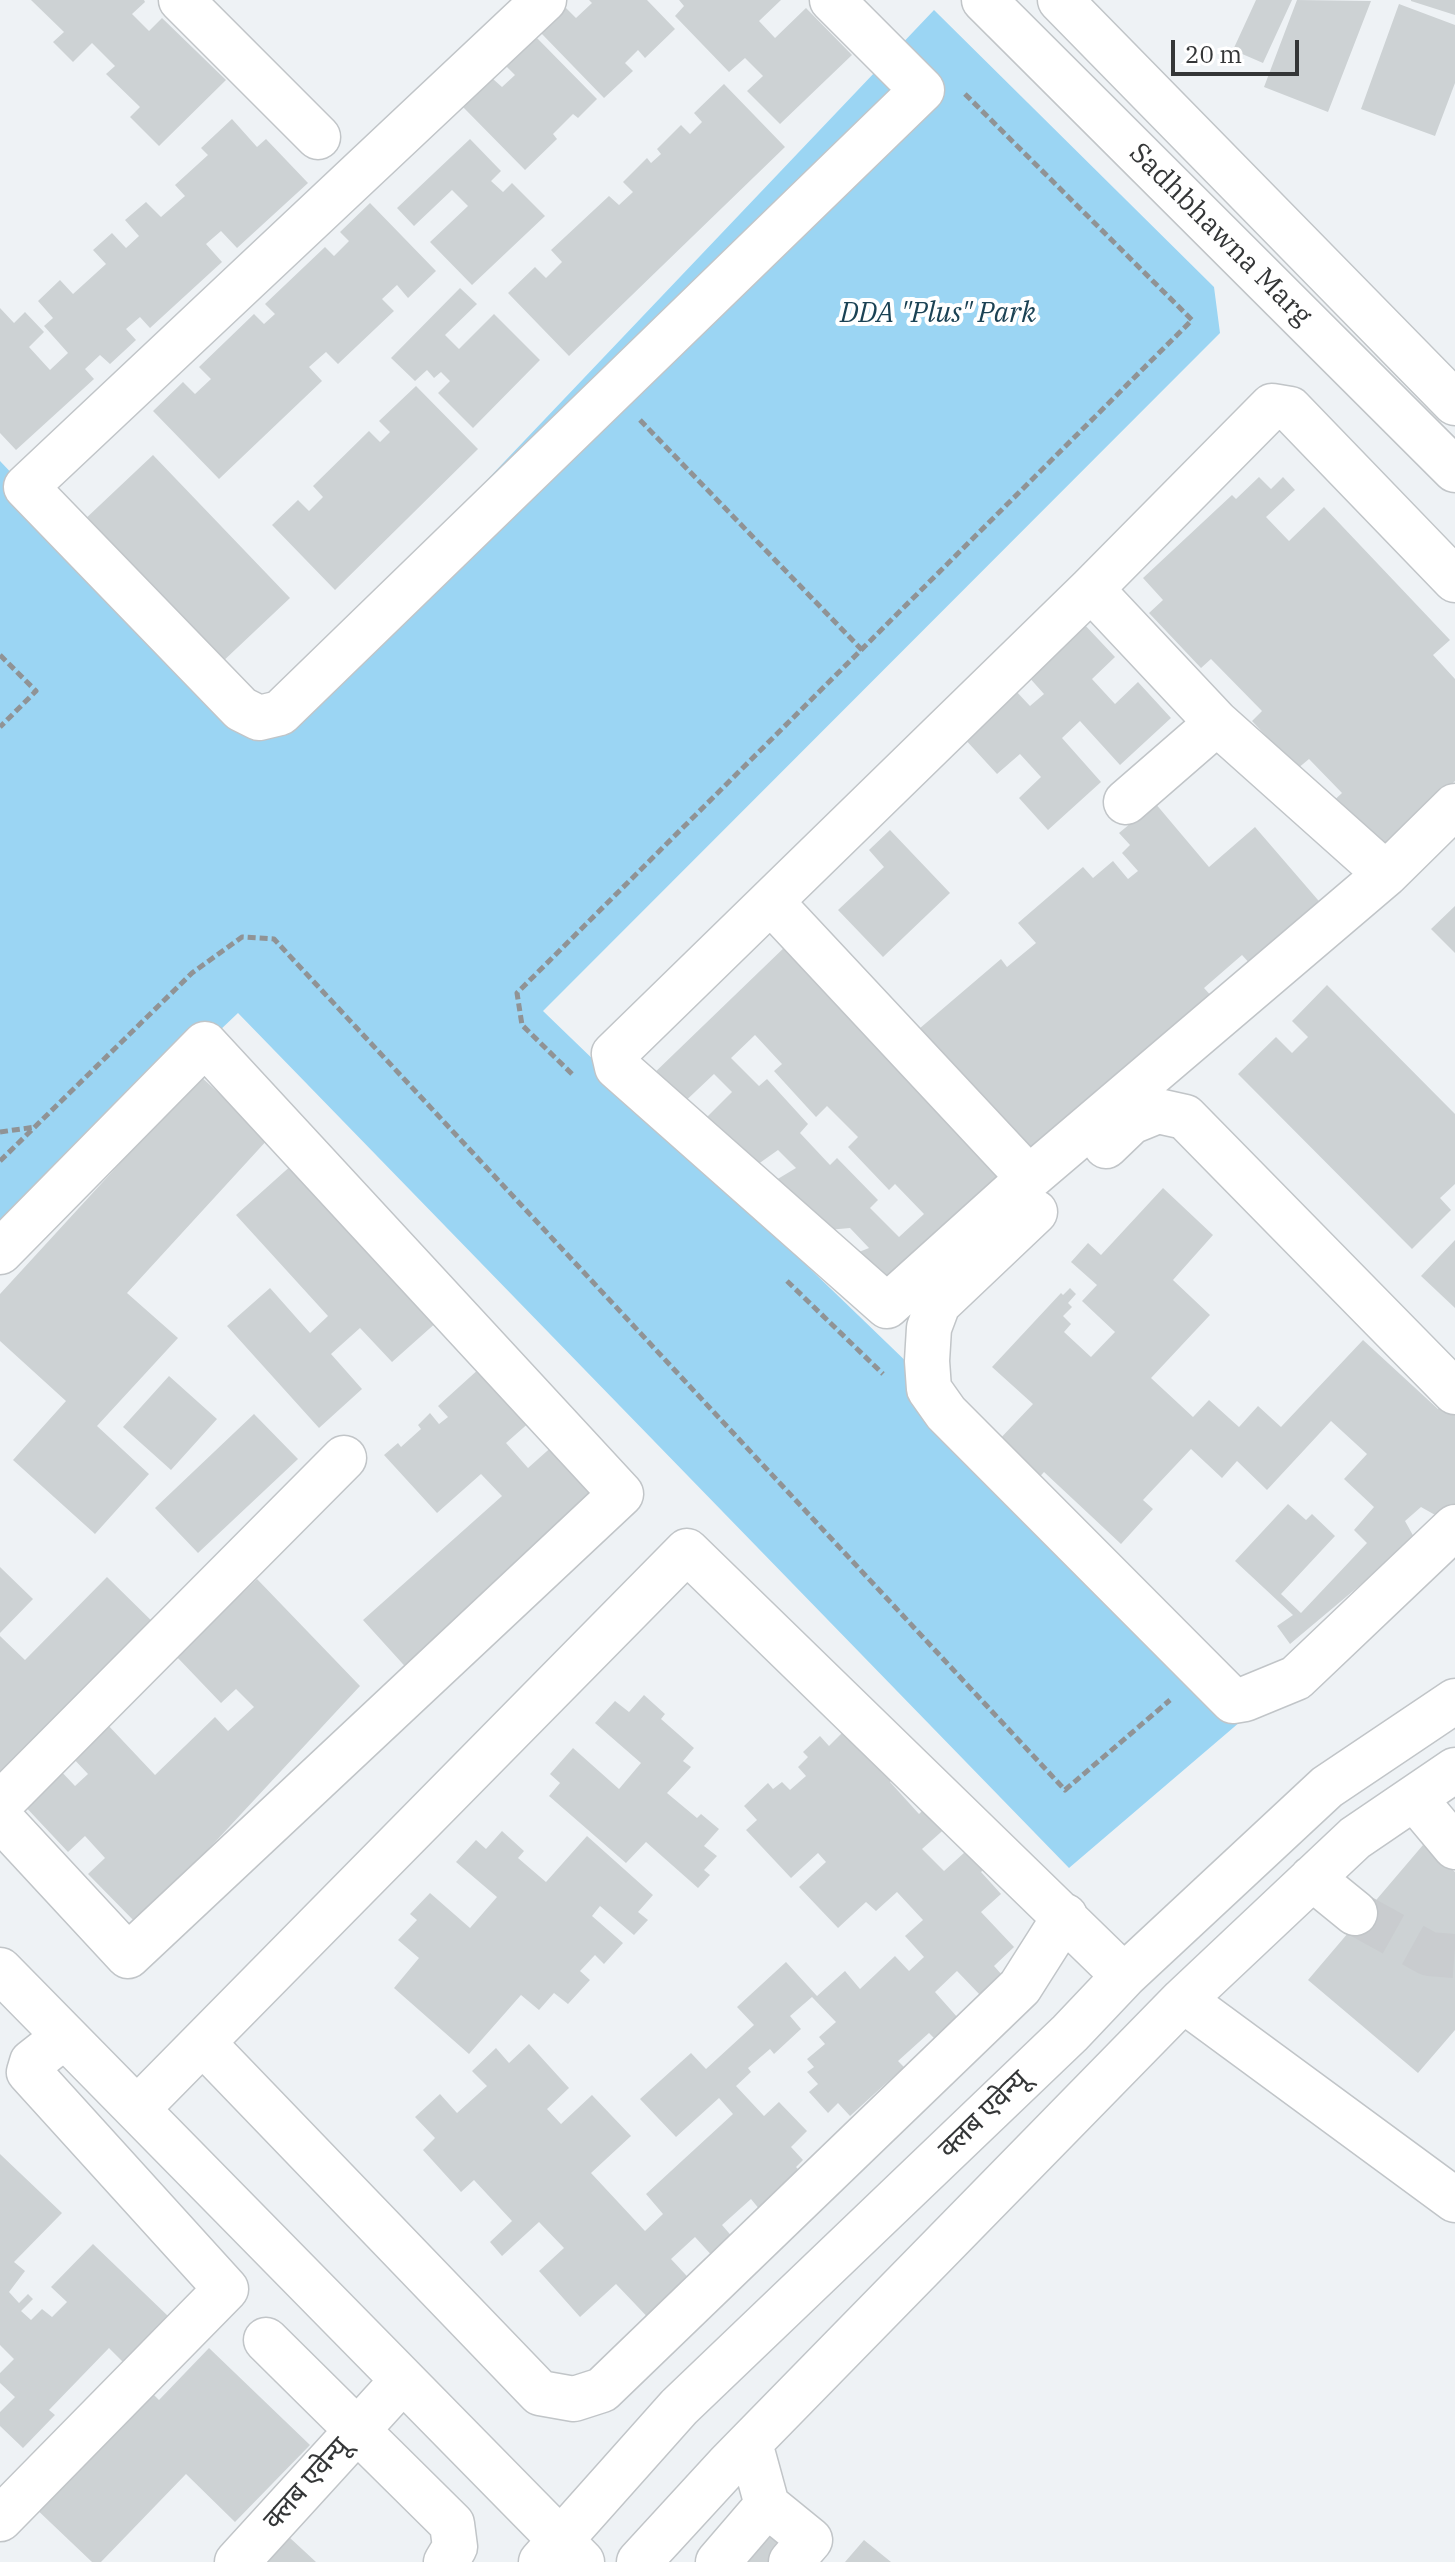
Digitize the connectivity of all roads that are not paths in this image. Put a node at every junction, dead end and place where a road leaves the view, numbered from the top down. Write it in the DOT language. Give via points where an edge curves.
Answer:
graph roads {
  1 [pos="181,0"];
  2 [pos="544,0"];
  3 [pos="832,0"];
  4 [pos="984,0"];
  5 [pos="1060,0"];
  6 [pos="318,137"];
  7 [pos="1455,403"];
  8 [pos="1455,470"];
  9 [pos="1455,580"];
  10 [pos="1091,589"];
  11 [pos="1217,723"];
  12 [pos="1126,802"];
  13 [pos="1455,806"];
  14 [pos="1386,874"];
  15 [pos="772,903"];
  16 [pos="1029,1178"];
  17 [pos="0,1252"];
  18 [pos="1455,1392"];
  19 [pos="344,1458"];
  20 [pos="1455,1527"];
  21 [pos="1455,1701"];
  22 [pos="1455,1770"];
  23 [pos="1414,1798"];
  24 [pos="0,1804"];
  25 [pos="0,1818"];
  26 [pos="1455,1847"];
  27 [pos="1312,1878"];
  28 [pos="1355,1913"];
  29 [pos="1065,1916"];
  30 [pos="0,1970"];
  31 [pos="1124,1976"];
  32 [pos="1183,2000"];
  33 [pos="65,2036"];
  34 [pos="203,2043"];
  35 [pos="137,2109"];
  36 [pos="1455,2200"];
  37 [pos="266,2340"];
  38 [pos="403,2380"];
  39 [pos="357,2430"];
  40 [pos="750,2443"];
  41 [pos="767,2505"];
  42 [pos="0,2517"];
  43 [pos="561,2555"];
  44 [pos="237,2562"];
  45 [pos="446,2562"];
  46 [pos="639,2562"];
  47 [pos="718,2562"];
  48 [pos="791,2562"];
  1 -- 6 [label="street"];
  2 -- 3 [label="street" via="26,487 241,709 259,718 280,713 922,90"];
  4 -- 8 [label="street, Sadhbhawna Marg"];
  5 -- 7 [label="street, Sadhbhawna Marg"];
  9 -- 10 [label="street" via="1290,409 1272,406"];
  10 -- 11 [label="street"];
  10 -- 15 [label="street"];
  11 -- 12 [label="street"];
  11 -- 14 [label="street"];
  13 -- 14 [label="street"];
  14 -- 16 [label="street"];
  15 -- 16 [label="street"];
  15 -- 16 [label="street" via="614,1054 617,1067 887,1306"];
  17 -- 25 [label="street" via="205,1044 621,1494 128,1956"];
  18 -- 20 [label="street" via="1185,1117 1158,1111 1131,1122 938,1304 929,1328 929,1389 946,1413 1233,1701 1296,1678"];
  19 -- 24 [label="street"];
  21 -- 31 [label="street, क्लब एवेन्यू" via="1327,1787"];
  22 -- 23 [label="street"];
  23 -- 26 [label="street"];
  23 -- 27 [label="street" via="1355,1838"];
  27 -- 28 [label="street"];
  27 -- 32 [label="street"];
  29 -- 31 [label="street"];
  29 -- 34 [label="street" via="1020,1987 602,2390 574,2399 540,2393"];
  29 -- 34 [label="street" via="687,1551"];
  30 -- 33 [label="street"];
  31 -- 43 [label="street, क्लब एवेन्यू" via="679,2407"];
  32 -- 36 [label="street"];
  32 -- 40 [label="street"];
  33 -- 35 [label="street"];
  33 -- 42 [label="street" via="32,2062 29,2072 226,2289"];
  34 -- 35 [label="street"];
  35 -- 38 [label="street"];
  37 -- 39 [label="street"];
  38 -- 39 [label="street"];
  38 -- 43 [label="street"];
  39 -- 44 [label="street, क्लब एवेन्यू"];
  39 -- 45 [label="street, क्लब एवेन्यू" via="452,2524 455,2547"];
  40 -- 41 [label="street"];
  40 -- 46 [label="street"];
  41 -- 47 [label="street"];
  41 -- 48 [label="street" via="810,2540"];
}
